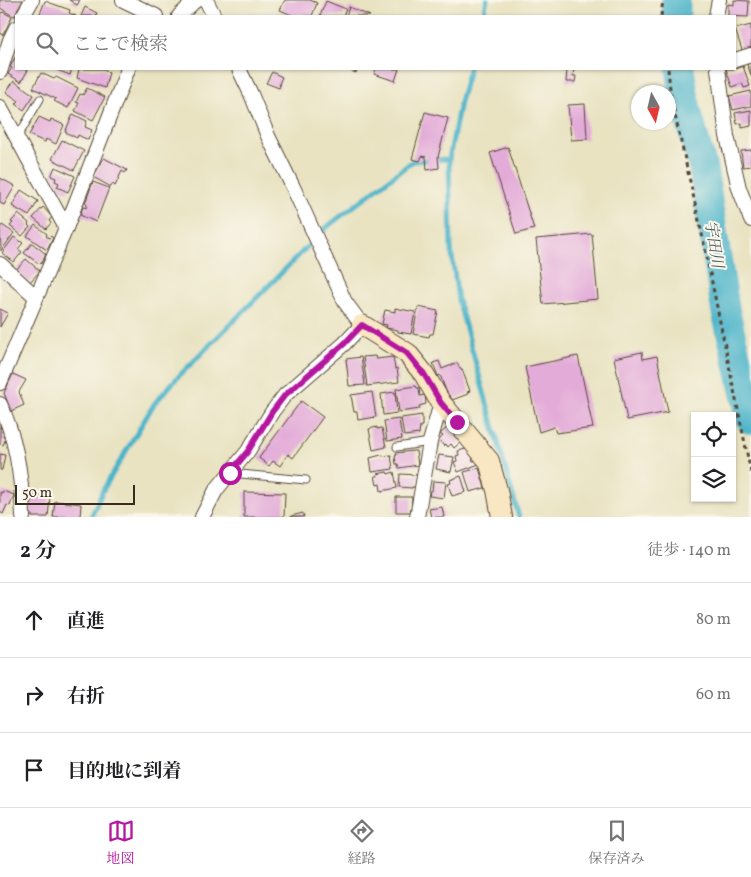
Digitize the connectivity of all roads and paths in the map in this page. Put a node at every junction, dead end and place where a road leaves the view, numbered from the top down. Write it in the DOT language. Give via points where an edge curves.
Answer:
graph roads {
  1 [pos="32,0"];
  2 [pos="124,0"];
  3 [pos="196,0"];
  4 [pos="206,0"];
  5 [pos="662,0"];
  6 [pos="719,0"];
  7 [pos="24,15"];
  8 [pos="154,15"];
  9 [pos="180,15"];
  10 [pos="214,15"];
  11 [pos="661,15"];
  12 [pos="716,15"];
  13 [pos="15,30"];
  14 [pos="751,55"];
  15 [pos="736,60"];
  16 [pos="128,70"];
  17 [pos="239,70"];
  18 [pos="668,70"];
  19 [pos="718,70"];
  20 [pos="0,72"];
  21 [pos="40,100"];
  22 [pos="0,107"];
  23 [pos="17,138"];
  24 [pos="751,220"];
  25 [pos="66,228"];
  26 [pos="0,264"];
  27 [pos="36,297"];
  28 [pos="362,325"];
  29 [pos="0,383"];
  30 [pos="441,403"];
  31 [pos="0,404"];
  32 [pos="430,442"];
  33 [pos="397,447"];
  34 [pos="230,473"];
  35 [pos="751,473"];
  36 [pos="306,480"];
  37 [pos="23,517"];
  38 [pos="202,517"];
  39 [pos="417,517"];
  40 [pos="502,517"];
  1 -- 7 [label="street"];
  2 -- 8 [label="street"];
  3 -- 9 [label="street"];
  4 -- 10 [label="street"];
  5 -- 11 [label="path"];
  6 -- 12 [label="street"];
  13 -- 20 [label="street"];
  14 -- 15 [label="street"];
  16 -- 25 [label="street"];
  17 -- 28 [label="street" via="345,302"];
  18 -- 35 [label="path" via="671,98"];
  19 -- 24 [label="street" via="726,136"];
  21 -- 23 [label="lane"];
  22 -- 23 [label="street"];
  23 -- 25 [label="street"];
  25 -- 27 [label="street"];
  26 -- 27 [label="street"];
  27 -- 29 [label="street"];
  28 -- 30 [label="street" via="407,353"];
  28 -- 34 [label="street" via="285,395"];
  30 -- 32 [label="street"];
  30 -- 40 [label="street" via="489,461"];
  31 -- 37 [label="street" via="10,430"];
  32 -- 33 [label="lane"];
  32 -- 39 [label="street"];
  34 -- 36 [label="lane"];
  34 -- 38 [label="street" via="216,490"];
}
